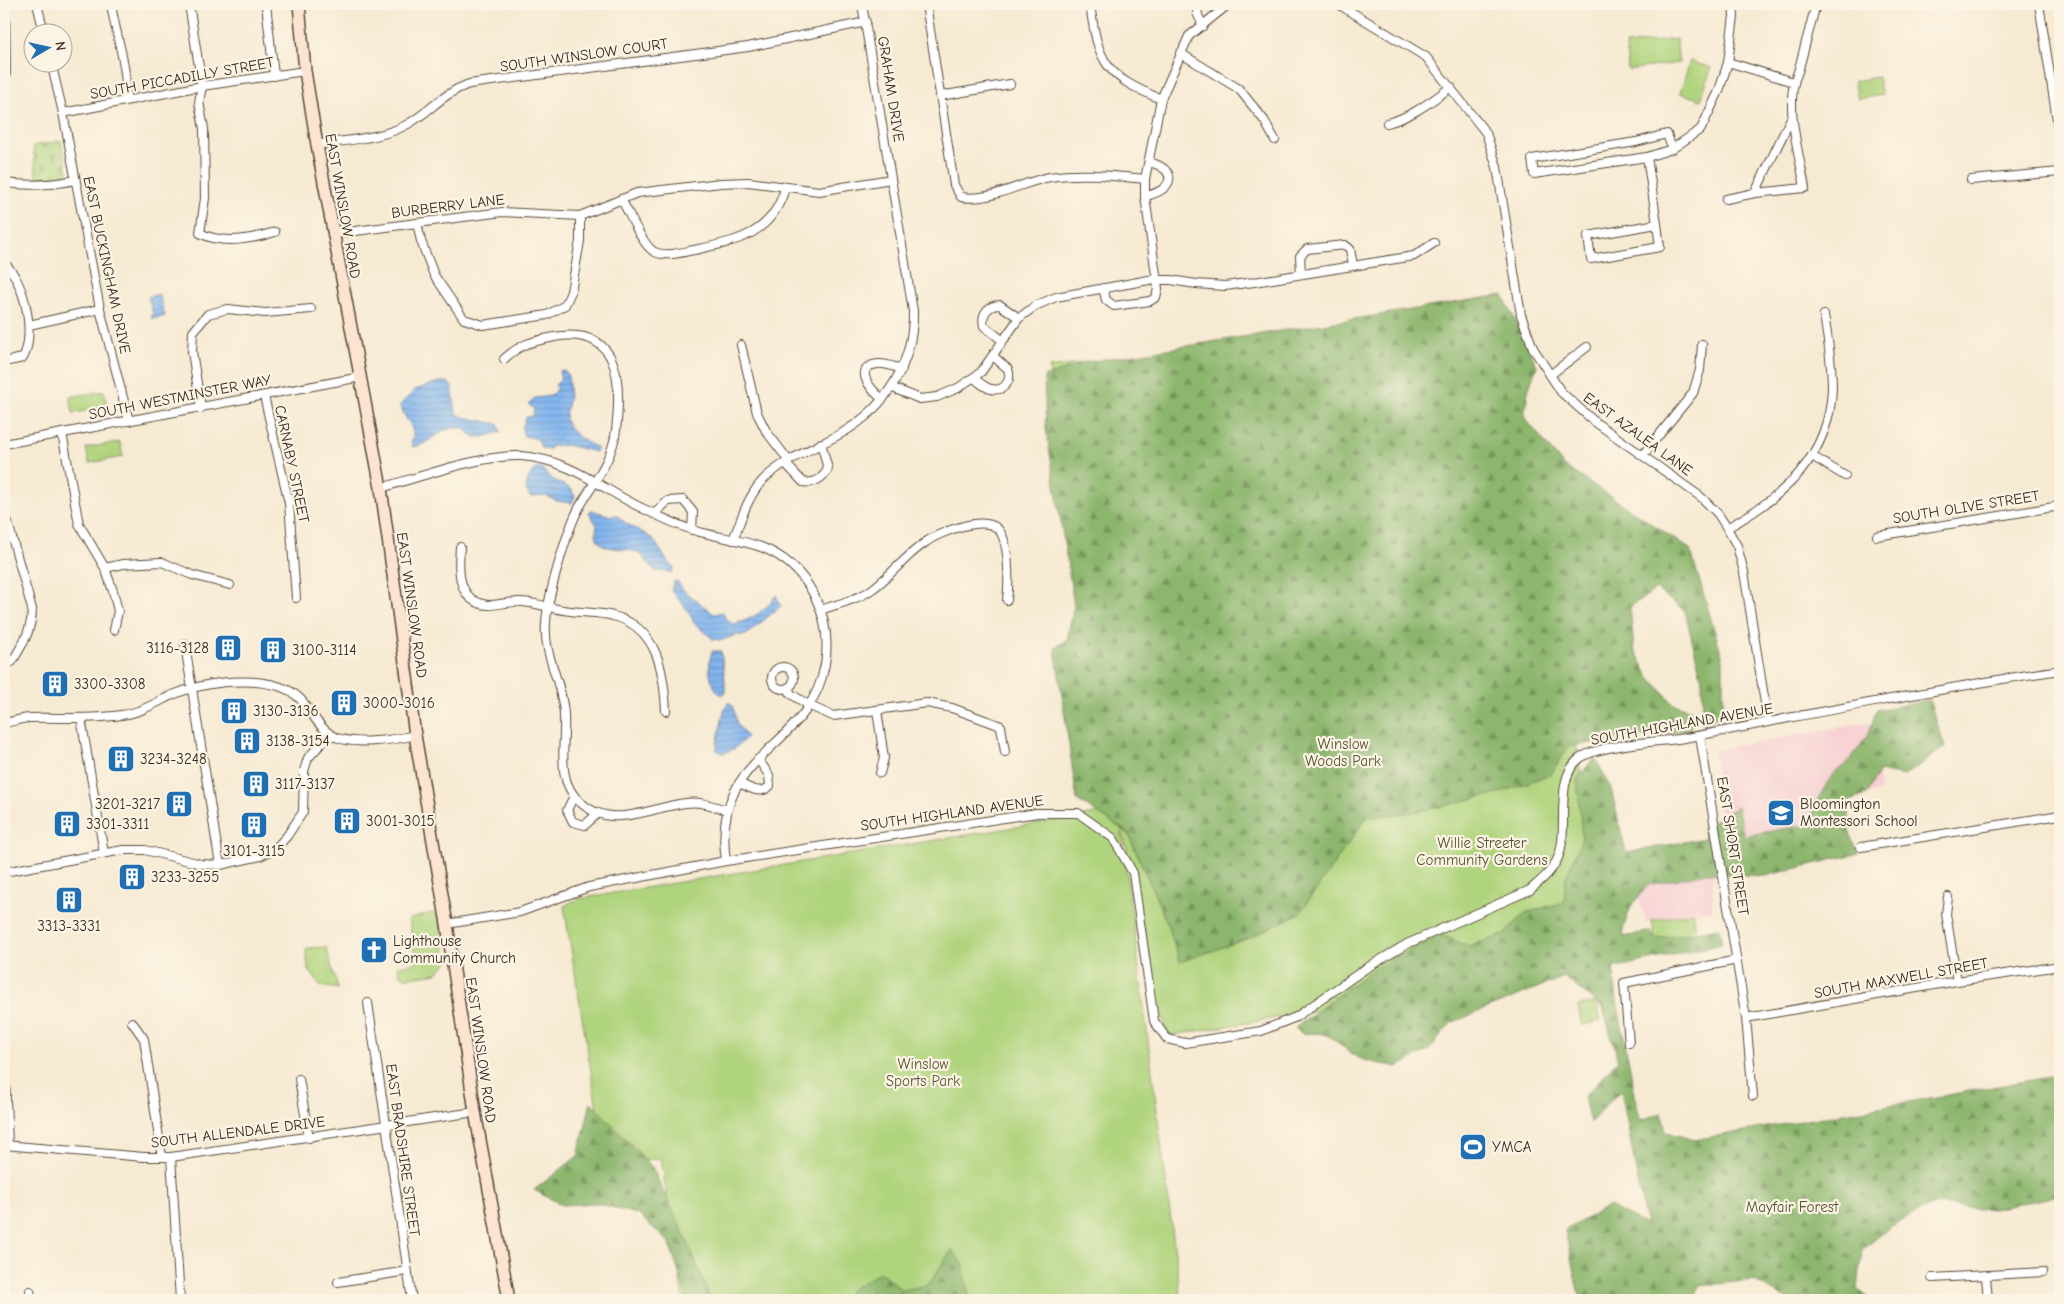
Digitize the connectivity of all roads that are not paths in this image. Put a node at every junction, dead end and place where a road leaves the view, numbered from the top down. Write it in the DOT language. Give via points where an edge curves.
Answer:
graph roads {
  1 [pos="5,4"];
  2 [pos="37,4"];
  3 [pos="111,4"];
  4 [pos="189,4"];
  5 [pos="266,4"];
  6 [pos="299,4"];
  7 [pos="862,4"];
  8 [pos="926,4"];
  9 [pos="1090,4"];
  10 [pos="1200,4"];
  11 [pos="1229,4"];
  12 [pos="1338,4"];
  13 [pos="1733,4"];
  14 [pos="2039,4"];
  15 [pos="1815,8"];
  16 [pos="42,22"];
  17 [pos="866,22"];
  18 [pos="1203,26"];
  19 [pos="1180,53"];
  20 [pos="1728,62"];
  21 [pos="305,71"];
  22 [pos="53,72"];
  23 [pos="274,76"];
  24 [pos="4,81"];
  25 [pos="1793,82"];
  26 [pos="1010,84"];
  27 [pos="202,86"];
  28 [pos="1451,87"];
  29 [pos="940,96"];
  30 [pos="1161,99"];
  31 [pos="126,100"];
  32 [pos="63,112"];
  33 [pos="1792,116"];
  34 [pos="1387,122"];
  35 [pos="2060,138"];
  36 [pos="1275,140"];
  37 [pos="317,145"];
  38 [pos="1672,149"];
  39 [pos="1647,157"];
  40 [pos="1149,162"];
  41 [pos="2060,172"];
  42 [pos="891,179"];
  43 [pos="1145,179"];
  44 [pos="75,180"];
  45 [pos="1971,180"];
  46 [pos="4,183"];
  47 [pos="786,188"];
  48 [pos="1755,193"];
  49 [pos="1145,196"];
  50 [pos="621,199"];
  51 [pos="1726,199"];
  52 [pos="580,216"];
  53 [pos="417,223"];
  54 [pos="1658,224"];
  55 [pos="275,232"];
  56 [pos="332,234"];
  57 [pos="1434,243"];
  58 [pos="4,263"];
  59 [pos="1353,266"];
  60 [pos="1301,274"];
  61 [pos="1157,280"];
  62 [pos="1103,288"];
  63 [pos="100,309"];
  64 [pos="311,309"];
  65 [pos="1824,316"];
  66 [pos="1018,318"];
  67 [pos="29,325"];
  68 [pos="1002,340"];
  69 [pos="1702,344"];
  70 [pos="741,345"];
  71 [pos="1587,347"];
  72 [pos="993,356"];
  73 [pos="504,359"];
  74 [pos="4,362"];
  75 [pos="902,369"];
  76 [pos="1550,375"];
  77 [pos="360,377"];
  78 [pos="974,378"];
  79 [pos="893,388"];
  80 [pos="264,396"];
  81 [pos="883,399"];
  82 [pos="201,408"];
  83 [pos="129,422"];
  84 [pos="62,433"];
  85 [pos="821,443"];
  86 [pos="4,444"];
  87 [pos="1643,455"];
  88 [pos="1812,456"];
  89 [pos="787,462"];
  90 [pos="1845,476"];
  91 [pos="596,482"];
  92 [pos="380,488"];
  93 [pos="2060,506"];
  94 [pos="4,509"];
  95 [pos="654,514"];
  96 [pos="1728,528"];
  97 [pos="692,530"];
  98 [pos="1877,536"];
  99 [pos="733,540"];
  100 [pos="460,547"];
  101 [pos="104,568"];
  102 [pos="230,585"];
  103 [pos="296,598"];
  104 [pos="1007,600"];
  105 [pos="548,607"];
  106 [pos="821,610"];
  107 [pos="114,630"];
  108 [pos="185,646"];
  109 [pos="12,662"];
  110 [pos="2060,670"];
  111 [pos="788,688"];
  112 [pos="191,689"];
  113 [pos="810,706"];
  114 [pos="877,710"];
  115 [pos="666,711"];
  116 [pos="81,718"];
  117 [pos="1768,722"];
  118 [pos="4,723"];
  119 [pos="330,734"];
  120 [pos="415,735"];
  121 [pos="1700,736"];
  122 [pos="1005,752"];
  123 [pos="758,759"];
  124 [pos="880,773"];
  125 [pos="738,783"];
  126 [pos="574,796"];
  127 [pos="727,810"];
  128 [pos="597,814"];
  129 [pos="2060,815"];
  130 [pos="1861,847"];
  131 [pos="104,853"];
  132 [pos="726,861"];
  133 [pos="220,865"];
  134 [pos="4,872"];
  135 [pos="1948,897"];
  136 [pos="447,924"];
  137 [pos="1737,960"];
  138 [pos="2060,966"];
  139 [pos="1957,982"];
  140 [pos="368,1003"];
  141 [pos="1746,1018"];
  142 [pos="132,1022"];
  143 [pos="1629,1044"];
  144 [pos="4,1056"];
  145 [pos="299,1079"];
  146 [pos="1753,1096"];
  147 [pos="475,1112"];
  148 [pos="385,1127"];
  149 [pos="309,1138"];
  150 [pos="6,1145"];
  151 [pos="162,1157"];
  152 [pos="171,1157"];
  153 [pos="407,1270"];
  154 [pos="2043,1272"];
  155 [pos="1986,1277"];
  156 [pos="1932,1278"];
  157 [pos="338,1282"];
  158 [pos="30,1291"];
  159 [pos="32,1300"];
  160 [pos="180,1300"];
  161 [pos="412,1300"];
  162 [pos="509,1300"];
  163 [pos="1988,1300"];
  1 -- 24 [label="street"];
  2 -- 16 [label="street"];
  3 -- 31 [label="street" via="127,84"];
  4 -- 27 [label="street"];
  5 -- 23 [label="street"];
  6 -- 21 [label="main road, EAST WINSLOW ROAD"];
  7 -- 17 [label="street, GRAHAM DRIVE"];
  8 -- 29 [label="street"];
  9 -- 30 [label="street" via="1100,54 1111,70 1122,82"];
  10 -- 18 [label="street" via="1197,13"];
  11 -- 18 [label="street"];
  12 -- 28 [label="street, EAST AZALEA LANE" via="1418,50"];
  13 -- 20 [label="street"];
  14 -- 35 [label="street"];
  15 -- 25 [label="street"];
  17 -- 37 [label="street, SOUTH WINSLOW COURT" via="748,47 469,84 444,96 398,129"];
  17 -- 42 [label="street, GRAHAM DRIVE"];
  18 -- 19 [label="street" via="1189,36"];
  19 -- 30 [label="street"];
  19 -- 36 [label="street" via="1239,89 1264,120"];
  20 -- 25 [label="street"];
  20 -- 38 [label="street" via="1701,129"];
  21 -- 23 [label="street, SOUTH PICCADILLY STREET"];
  21 -- 37 [label="main road, EAST WINSLOW ROAD"];
  22 -- 32 [label="street, EAST BUCKINGHAM DRIVE"];
  23 -- 27 [label="street, SOUTH PICCADILLY STREET"];
  25 -- 33 [label="street"];
  26 -- 29 [label="street"];
  27 -- 31 [label="street, SOUTH PICCADILLY STREET"];
  27 -- 55 [label="street" via="199,102 204,129 205,198 200,233 212,239 256,238"];
  28 -- 34 [label="street" via="1403,119"];
  28 -- 76 [label="street, EAST AZALEA LANE" via="1481,125 1492,148 1518,304 1531,343"];
  29 -- 43 [label="street" via="954,185 961,197 974,198 1035,180 1068,175 1098,174"];
  30 -- 40 [label="street"];
  31 -- 32 [label="street, SOUTH PICCADILLY STREET"];
  32 -- 44 [label="street, EAST BUCKINGHAM DRIVE"];
  33 -- 48 [label="street"];
  33 -- 48 [label="street" via="1805,188"];
  37 -- 56 [label="main road, EAST WINSLOW ROAD"];
  38 -- 39 [label="street"];
  38 -- 39 [label="street" via="1667,134 1532,159 1534,174"];
  39 -- 54 [label="street"];
  40 -- 43 [label="street"];
  40 -- 49 [label="street" via="1162,167 1169,181 1163,190"];
  41 -- 45 [label="street"];
  42 -- 47 [label="street, BURBERRY LANE" via="819,190"];
  42 -- 75 [label="street, GRAHAM DRIVE" via="913,311 911,340"];
  43 -- 49 [label="street"];
  44 -- 46 [label="street" via="61,184"];
  44 -- 63 [label="street, EAST BUCKINGHAM DRIVE"];
  47 -- 50 [label="street, BURBERRY LANE" via="736,182 637,193"];
  47 -- 50 [label="street" via="776,212 758,230 728,243 669,255 655,252 647,244"];
  48 -- 51 [label="street"];
  49 -- 61 [label="street"];
  50 -- 52 [label="street, BURBERRY LANE"];
  52 -- 53 [label="street, BURBERRY LANE" via="502,212"];
  52 -- 53 [label="street" via="580,241 571,292 565,305 547,315 483,325 464,319 434,275"];
  53 -- 56 [label="street, BURBERRY LANE"];
  54 -- 54 [label="street" via="1660,247 1591,259 1588,236"];
  56 -- 77 [label="main road, EAST WINSLOW ROAD"];
  57 -- 59 [label="street" via="1414,256"];
  58 -- 67 [label="street" via="17,281"];
  59 -- 60 [label="street"];
  59 -- 60 [label="street" via="1351,252 1345,245 1308,249 1300,256"];
  60 -- 61 [label="street" via="1225,286"];
  61 -- 62 [label="street"];
  61 -- 62 [label="street" via="1158,293 1154,300 1118,306 1106,300"];
  62 -- 66 [label="street" via="1051,299"];
  63 -- 67 [label="street"];
  63 -- 83 [label="street, EAST BUCKINGHAM DRIVE"];
  64 -- 82 [label="street" via="265,314 228,308 208,314 192,332"];
  65 -- 88 [label="street" via="1832,389 1824,428"];
  66 -- 68 [label="street"];
  66 -- 68 [label="street" via="1000,305 986,310 984,326"];
  67 -- 74 [label="street" via="28,350 23,358"];
  68 -- 72 [label="street"];
  69 -- 87 [label="street" via="1700,370 1693,394"];
  70 -- 89 [label="street" via="757,413"];
  71 -- 76 [label="street"];
  72 -- 78 [label="street"];
  72 -- 78 [label="street" via="1008,369 1009,379 1005,386 989,389"];
  73 -- 91 [label="street" via="518,346 528,342 567,335 588,337 606,349 617,373 617,423 611,451"];
  75 -- 79 [label="street, GRAHAM DRIVE"];
  75 -- 81 [label="street" via="879,364 867,370 865,380 868,388"];
  76 -- 87 [label="street, EAST AZALEA LANE" via="1581,412"];
  77 -- 80 [label="street, SOUTH WESTMINSTER WAY"];
  77 -- 92 [label="main road, EAST WINSLOW ROAD"];
  78 -- 79 [label="street" via="948,393 927,399 915,398"];
  79 -- 81 [label="street, GRAHAM DRIVE"];
  80 -- 82 [label="street, SOUTH WESTMINSTER WAY"];
  80 -- 103 [label="street, CARNABY STREET" via="289,504"];
  81 -- 85 [label="street, GRAHAM DRIVE" via="843,433"];
  82 -- 83 [label="street, SOUTH WESTMINSTER WAY"];
  83 -- 84 [label="street, SOUTH WESTMINSTER WAY"];
  84 -- 86 [label="street, SOUTH WESTMINSTER WAY"];
  84 -- 101 [label="street" via="79,524"];
  85 -- 89 [label="street, GRAHAM DRIVE"];
  85 -- 89 [label="street" via="828,469 820,479 803,482"];
  87 -- 96 [label="street, EAST AZALEA LANE" via="1710,504"];
  88 -- 90 [label="street"];
  88 -- 96 [label="street" via="1782,493"];
  89 -- 99 [label="street, GRAHAM DRIVE" via="771,473 756,490"];
  91 -- 92 [label="street" via="560,463 518,456 478,461"];
  91 -- 95 [label="street"];
  91 -- 105 [label="street" via="573,522"];
  92 -- 120 [label="main road, EAST WINSLOW ROAD"];
  93 -- 98 [label="street, SOUTH OLIVE STREET"];
  94 -- 109 [label="street" via="32,608 28,636"];
  95 -- 97 [label="street"];
  95 -- 97 [label="street" via="668,501 683,500 693,512"];
  96 -- 117 [label="street, EAST AZALEA LANE" via="1744,572"];
  97 -- 99 [label="street"];
  99 -- 106 [label="street" via="760,547 787,562 808,584"];
  100 -- 105 [label="street" via="460,581 471,597 488,605 525,602"];
  101 -- 102 [label="street" via="162,562 192,575"];
  101 -- 107 [label="street" via="118,611"];
  104 -- 106 [label="street" via="1010,582 1002,536 992,523 936,535 915,549 872,590"];
  105 -- 115 [label="street" via="612,616 641,631 659,658"];
  105 -- 126 [label="street" via="546,645 564,705 564,770"];
  106 -- 113 [label="street" via="827,650 822,676"];
  108 -- 112 [label="street"];
  110 -- 117 [label="street, SOUTH HIGHLAND AVENUE"];
  111 -- 113 [label="street" via="791,694"];
  112 -- 116 [label="street" via="147,709 122,715"];
  112 -- 119 [label="street" via="236,682 260,682 279,687 298,695"];
  112 -- 133 [label="street"];
  113 -- 114 [label="street" via="832,716"];
  113 -- 123 [label="street" via="800,720"];
  114 -- 122 [label="street" via="927,703 952,708 1001,726"];
  114 -- 124 [label="street" via="884,758"];
  116 -- 118 [label="street" via="28,718"];
  116 -- 131 [label="street"];
  117 -- 121 [label="street, SOUTH HIGHLAND AVENUE"];
  119 -- 120 [label="street" via="348,741"];
  119 -- 133 [label="street" via="308,758 304,772 303,812 288,836 276,848 260,856"];
  120 -- 136 [label="main road, EAST WINSLOW ROAD"];
  121 -- 132 [label="street, SOUTH HIGHLAND AVENUE" via="1601,750 1580,757 1572,766 1566,782 1558,859 1530,890 1407,944 1296,1017 1261,1031 1185,1043 1167,1039 1154,1021 1133,873 1113,838 1078,813 1038,813"];
  121 -- 137 [label="street, EAST SHORT STREET"];
  123 -- 125 [label="street"];
  123 -- 125 [label="street" via="769,776 770,786 759,791"];
  125 -- 127 [label="street"];
  126 -- 128 [label="street"];
  126 -- 128 [label="street" via="567,810 573,822 585,825"];
  127 -- 128 [label="street" via="693,802 619,818"];
  127 -- 132 [label="street" via="723,827"];
  129 -- 130 [label="street"];
  131 -- 133 [label="street" via="146,850 201,864"];
  131 -- 134 [label="street"];
  132 -- 136 [label="street, SOUTH HIGHLAND AVENUE" via="589,887 520,912"];
  135 -- 139 [label="street" via="1946,914"];
  136 -- 147 [label="main road, EAST WINSLOW ROAD"];
  137 -- 141 [label="street, EAST SHORT STREET"];
  137 -- 143 [label="street" via="1624,983"];
  138 -- 139 [label="street, SOUTH MAXWELL STREET"];
  139 -- 141 [label="street, SOUTH MAXWELL STREET"];
  140 -- 148 [label="street, EAST BRADSHIRE STREET"];
  141 -- 146 [label="street, EAST SHORT STREET"];
  142 -- 151 [label="street" via="144,1040"];
  144 -- 150 [label="street"];
  145 -- 149 [label="street"];
  147 -- 148 [label="street, SOUTH ALLENDALE DRIVE"];
  147 -- 162 [label="main road, EAST WINSLOW ROAD"];
  148 -- 149 [label="street, SOUTH ALLENDALE DRIVE"];
  148 -- 153 [label="street, EAST BRADSHIRE STREET"];
  149 -- 152 [label="street, SOUTH ALLENDALE DRIVE"];
  150 -- 151 [label="street, SOUTH ALLENDALE DRIVE"];
  151 -- 152 [label="street, SOUTH ALLENDALE DRIVE"];
  152 -- 160 [label="street"];
  153 -- 157 [label="street"];
  153 -- 161 [label="street, EAST BRADSHIRE STREET"];
  154 -- 155 [label="street"];
  155 -- 156 [label="street"];
  155 -- 163 [label="street"];
  158 -- 159 [label="street"];
}
